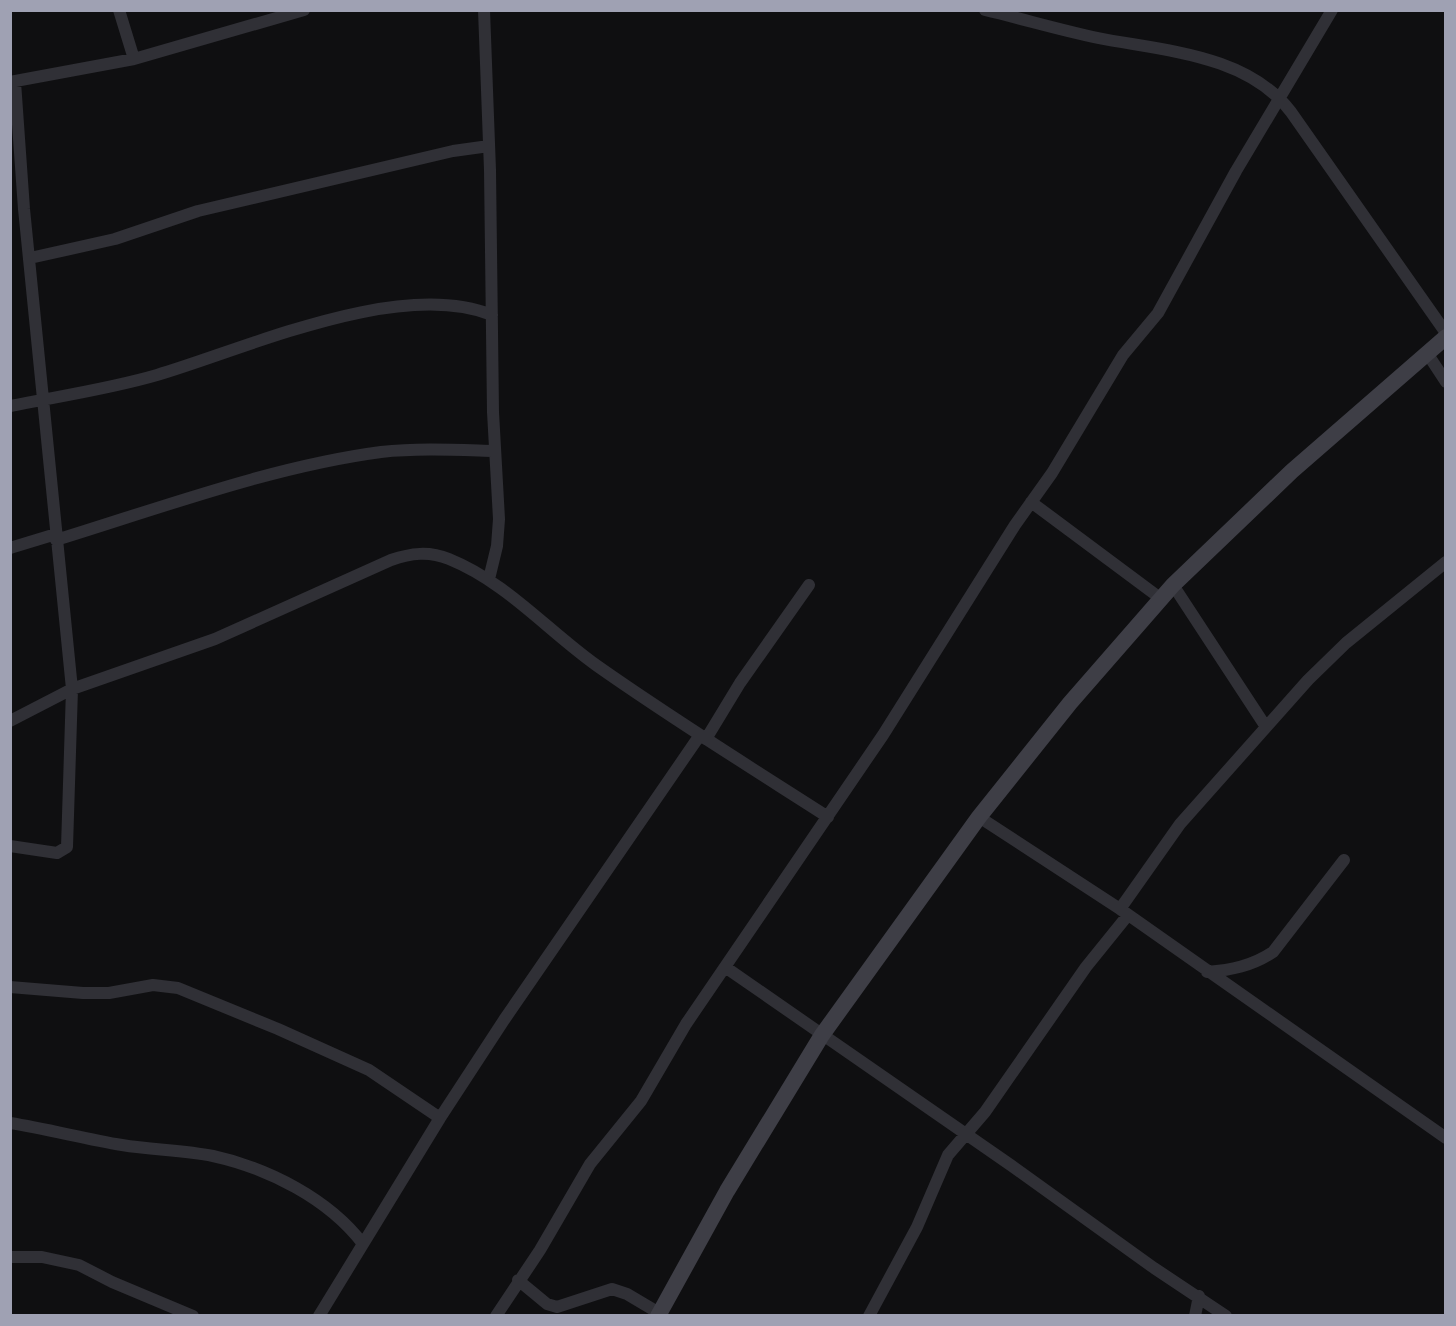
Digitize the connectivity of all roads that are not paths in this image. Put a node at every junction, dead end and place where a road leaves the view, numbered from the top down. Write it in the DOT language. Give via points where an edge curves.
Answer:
graph roads {
  1 [pos="119,10"];
  2 [pos="484,10"];
  3 [pos="986,10"];
  4 [pos="1332,10"];
  5 [pos="302,11"];
  6 [pos="1022,14"];
  7 [pos="134,59"];
  8 [pos="13,82"];
  9 [pos="1280,97"];
  10 [pos="489,146"];
  11 [pos="30,258"];
  12 [pos="492,315"];
  13 [pos="1446,333"];
  14 [pos="1446,338"];
  15 [pos="1427,354"];
  16 [pos="1446,382"];
  17 [pos="43,400"];
  18 [pos="10,406"];
  19 [pos="495,451"];
  20 [pos="1031,502"];
  21 [pos="56,537"];
  22 [pos="10,548"];
  23 [pos="1446,562"];
  24 [pos="489,579"];
  25 [pos="809,585"];
  26 [pos="1173,585"];
  27 [pos="1160,598"];
  28 [pos="72,689"];
  29 [pos="12,719"];
  30 [pos="1266,727"];
  31 [pos="703,737"];
  32 [pos="828,817"];
  33 [pos="979,818"];
  34 [pos="10,846"];
  35 [pos="1344,860"];
  36 [pos="1124,912"];
  37 [pos="725,968"];
  38 [pos="1207,972"];
  39 [pos="10,987"];
  40 [pos="822,1035"];
  41 [pos="440,1118"];
  42 [pos="10,1123"];
  43 [pos="964,1134"];
  44 [pos="1446,1138"];
  45 [pos="363,1244"];
  46 [pos="10,1257"];
  47 [pos="518,1280"];
  48 [pos="1199,1296"];
  49 [pos="659,1314"];
  50 [pos="193,1316"];
  51 [pos="319,1316"];
  52 [pos="496,1316"];
  53 [pos="869,1316"];
  54 [pos="1195,1316"];
  55 [pos="1226,1316"];
  1 -- 7 [label="street"];
  2 -- 10 [label="street"];
  3 -- 6 [label="street"];
  4 -- 9 [label="street"];
  5 -- 7 [label="street"];
  6 -- 9 [label="street" via="1055,28 1207,60 1249,76"];
  7 -- 8 [label="street"];
  8 -- 11 [label="street"];
  9 -- 13 [label="street"];
  9 -- 20 [label="street" via="1158,313 1123,355"];
  10 -- 11 [label="street" via="208,208 115,239"];
  10 -- 12 [label="street"];
  11 -- 17 [label="street"];
  12 -- 17 [label="street" via="471,307 440,305 365,312 128,383"];
  12 -- 19 [label="street"];
  14 -- 15 [label="main road"];
  15 -- 16 [label="street"];
  15 -- 26 [label="main road" via="1292,471"];
  17 -- 18 [label="street"];
  17 -- 21 [label="street"];
  19 -- 21 [label="street" via="407,451 357,456"];
  19 -- 24 [label="street" via="499,532"];
  20 -- 27 [label="street"];
  20 -- 32 [label="street"];
  21 -- 22 [label="street"];
  21 -- 28 [label="street"];
  23 -- 30 [label="street" via="1329,658"];
  24 -- 28 [label="street" via="432,554 403,556 215,639"];
  24 -- 31 [label="street" via="595,664"];
  25 -- 31 [label="street"];
  26 -- 27 [label="main road"];
  26 -- 30 [label="street"];
  27 -- 33 [label="main road"];
  28 -- 29 [label="street"];
  28 -- 34 [label="street" via="67,847 57,853"];
  30 -- 36 [label="street" via="1180,824"];
  31 -- 32 [label="street"];
  31 -- 41 [label="street" via="540,966"];
  32 -- 37 [label="street"];
  33 -- 36 [label="street"];
  33 -- 40 [label="main road"];
  35 -- 38 [label="street" via="1273,952 1235,969"];
  36 -- 38 [label="street"];
  36 -- 43 [label="street" via="985,1112"];
  37 -- 40 [label="street"];
  37 -- 47 [label="street" via="686,1024 641,1101 590,1164"];
  38 -- 44 [label="street"];
  39 -- 41 [label="street" via="109,993 170,986 369,1070"];
  40 -- 43 [label="street"];
  40 -- 49 [label="main road" via="727,1191"];
  41 -- 45 [label="street"];
  42 -- 45 [label="street" via="130,1147 212,1156 244,1165 322,1205 340,1217"];
  43 -- 48 [label="street"];
  43 -- 53 [label="street" via="938,1174 917,1227"];
  45 -- 51 [label="street"];
  46 -- 50 [label="street" via="42,1257 80,1265"];
  47 -- 49 [label="street" via="552,1306 562,1307 612,1289"];
  47 -- 52 [label="street"];
  48 -- 54 [label="street"];
  48 -- 55 [label="street"];
}
